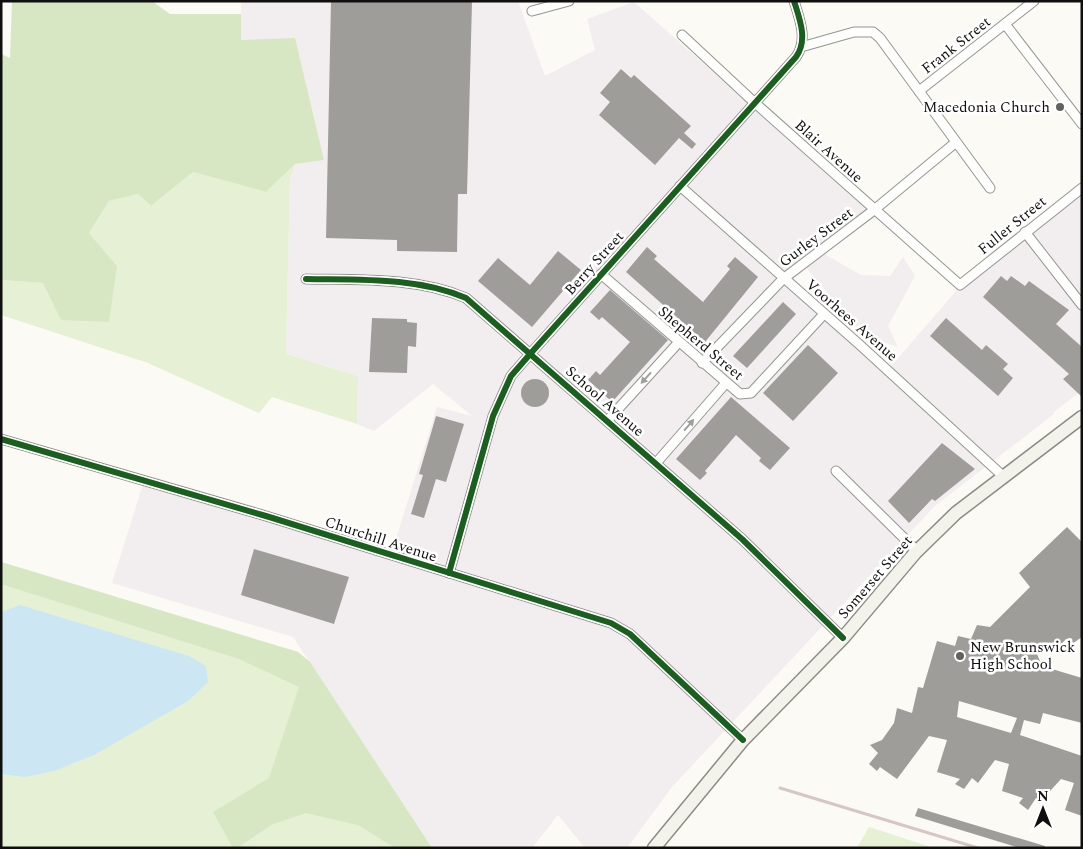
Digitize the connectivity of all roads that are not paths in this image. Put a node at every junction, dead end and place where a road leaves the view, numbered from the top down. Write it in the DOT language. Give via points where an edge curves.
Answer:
graph roads {
  1 [pos="569,1"];
  2 [pos="794,1"];
  3 [pos="1034,1"];
  4 [pos="532,11"];
  5 [pos="1005,24"];
  6 [pos="682,35"];
  7 [pos="801,47"];
  8 [pos="919,92"];
  9 [pos="755,104"];
  10 [pos="1082,124"];
  11 [pos="955,143"];
  12 [pos="680,186"];
  13 [pos="990,188"];
  14 [pos="1082,188"];
  15 [pos="874,210"];
  16 [pos="1025,232"];
  17 [pos="600,274"];
  18 [pos="306,279"];
  19 [pos="783,279"];
  20 [pos="960,285"];
  21 [pos="1082,305"];
  22 [pos="824,314"];
  23 [pos="679,342"];
  24 [pos="530,353"];
  25 [pos="702,363"];
  26 [pos="726,383"];
  27 [pos="1082,416"];
  28 [pos="608,420"];
  29 [pos="1,439"];
  30 [pos="656,462"];
  31 [pos="836,470"];
  32 [pos="1004,477"];
  33 [pos="915,553"];
  34 [pos="449,573"];
  35 [pos="843,638"];
  36 [pos="743,740"];
  37 [pos="654,848"];
  1 -- 4 [label="street"];
  2 -- 7 [label="street" via="803,35"];
  3 -- 5 [label="street, Frank Street"];
  5 -- 8 [label="street, Frank Street"];
  5 -- 10 [label="street"];
  6 -- 9 [label="street, Blair Avenue"];
  7 -- 8 [label="street" via="854,32 873,32"];
  7 -- 9 [label="street, Berry Street"];
  8 -- 11 [label="street"];
  9 -- 12 [label="street, Berry Street"];
  9 -- 15 [label="street, Blair Avenue"];
  11 -- 13 [label="street"];
  11 -- 15 [label="street, Gurley Street"];
  12 -- 17 [label="street, Berry Street"];
  12 -- 19 [label="street, Voorhees Avenue"];
  14 -- 16 [label="street, Fuller Street"];
  15 -- 19 [label="street, Gurley Street"];
  15 -- 20 [label="street, Blair Avenue"];
  16 -- 20 [label="street, Fuller Street"];
  16 -- 21 [label="street"];
  17 -- 23 [label="street, Shepherd Street"];
  17 -- 24 [label="street, Berry Street"];
  18 -- 24 [label="street, School Avenue" via="375,280 443,288 466,298"];
  19 -- 22 [label="street, Voorhees Avenue"];
  19 -- 25 [label="street, Gurley Street"];
  22 -- 26 [label="street, Shepherd Street" via="751,393 740,394"];
  22 -- 32 [label="street, Voorhees Avenue"];
  23 -- 25 [label="street, Shepherd Street"];
  23 -- 28 [label="street, one-way"];
  24 -- 28 [label="street, School Avenue"];
  24 -- 34 [label="street, Berry Street" via="503,389 492,416"];
  25 -- 26 [label="street, Shepherd Street"];
  30 -- 26 [label="street, one-way"];
  27 -- 32 [label="main road, Somerset Street"];
  28 -- 30 [label="street, School Avenue"];
  29 -- 34 [label="street, Churchill Avenue"];
  30 -- 35 [label="street, School Avenue" via="742,539"];
  31 -- 33 [label="street" via="914,548"];
  32 -- 33 [label="main road, Somerset Street" via="956,514"];
  33 -- 35 [label="main road, Somerset Street"];
  34 -- 36 [label="street, Churchill Avenue" via="611,623 630,634"];
  35 -- 36 [label="main road, Somerset Street"];
  36 -- 37 [label="main road, Somerset Street"];
}
